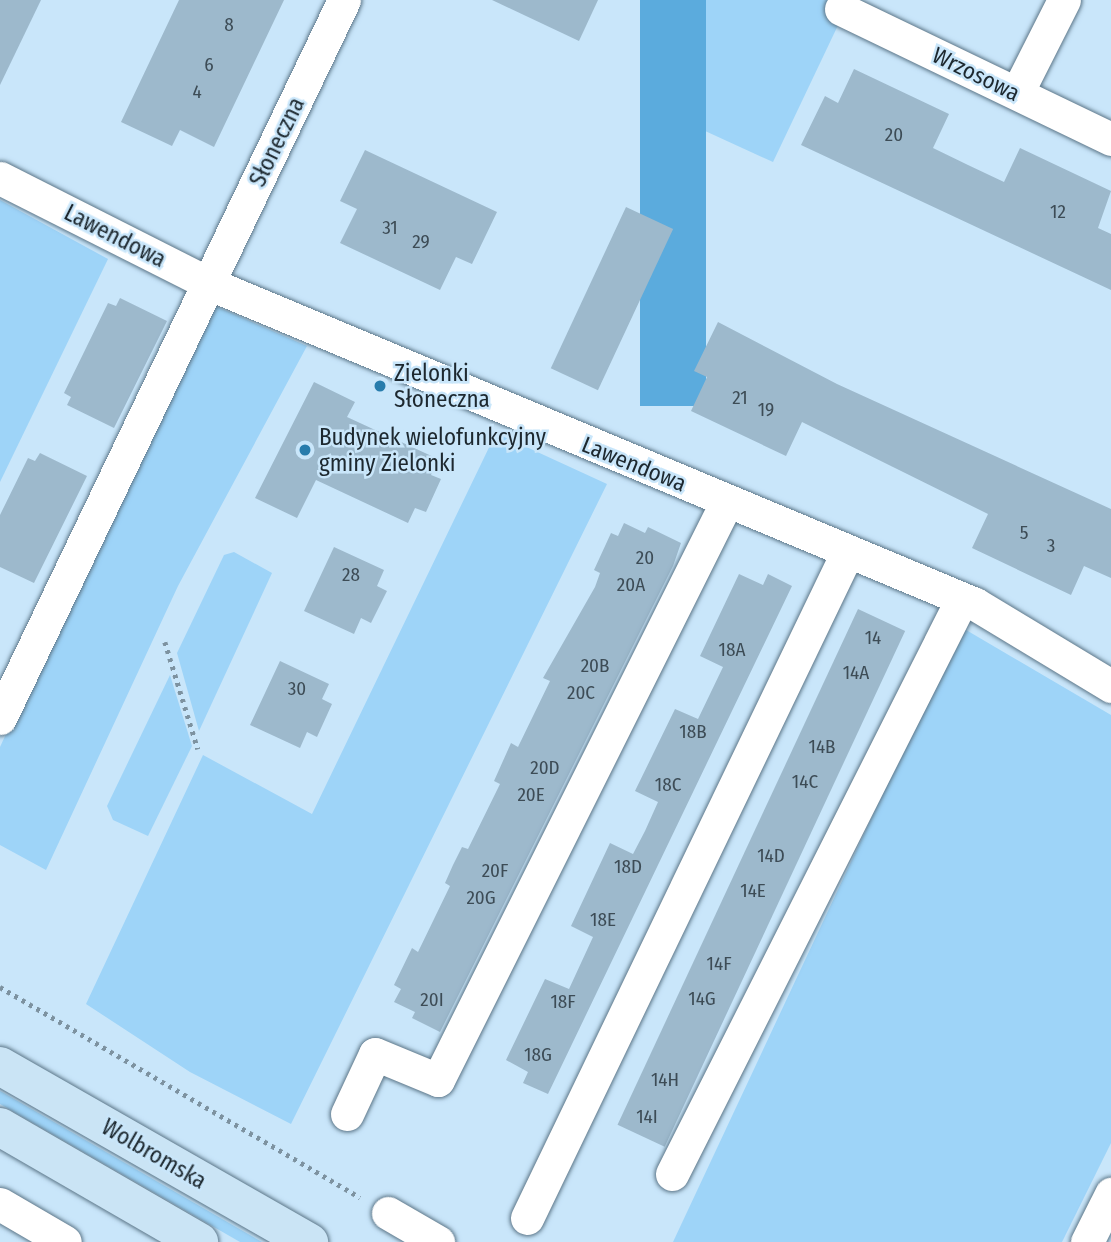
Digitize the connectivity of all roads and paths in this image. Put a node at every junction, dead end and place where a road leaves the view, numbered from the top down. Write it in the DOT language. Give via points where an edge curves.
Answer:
graph roads {
  1 [pos="344,0"];
  2 [pos="1064,0"];
  3 [pos="841,9"];
  4 [pos="1017,93"];
  5 [pos="1111,139"];
  6 [pos="0,178"];
  7 [pos="210,284"];
  8 [pos="727,501"];
  9 [pos="848,551"];
  10 [pos="962,599"];
  11 [pos="165,642"];
  12 [pos="1111,686"];
  13 [pos="0,718"];
  14 [pos="198,749"];
  15 [pos="0,987"];
  16 [pos="0,1066"];
  17 [pos="347,1114"];
  18 [pos="0,1127"];
  19 [pos="672,1174"];
  20 [pos="1111,1194"];
  21 [pos="0,1204"];
  22 [pos="388,1213"];
  23 [pos="527,1218"];
  24 [pos="65,1242"];
  25 [pos="199,1242"];
  26 [pos="309,1242"];
  27 [pos="438,1242"];
  28 [pos="1087,1242"];
  1 -- 7 [label="street, Słoneczna"];
  2 -- 4 [label="street"];
  3 -- 4 [label="street, Wrzosowa"];
  4 -- 5 [label="street, Wrzosowa"];
  6 -- 7 [label="street, Lawendowa"];
  7 -- 8 [label="street, Lawendowa"];
  7 -- 13 [label="street, Słoneczna"];
  8 -- 9 [label="street, Lawendowa"];
  8 -- 17 [label="street" via="438,1080 375,1054"];
  9 -- 10 [label="street, Lawendowa"];
  9 -- 23 [label="street"];
  10 -- 12 [label="street, Lawendowa"];
  10 -- 19 [label="street"];
  11 -- 14 [label="path"];
  15 -- 22 [label="path"];
  16 -- 26 [label="main road, Wolbromska"];
  18 -- 25 [label="main road"];
  20 -- 28 [label="street"];
  21 -- 24 [label="street"];
  22 -- 27 [label="street"];
}
